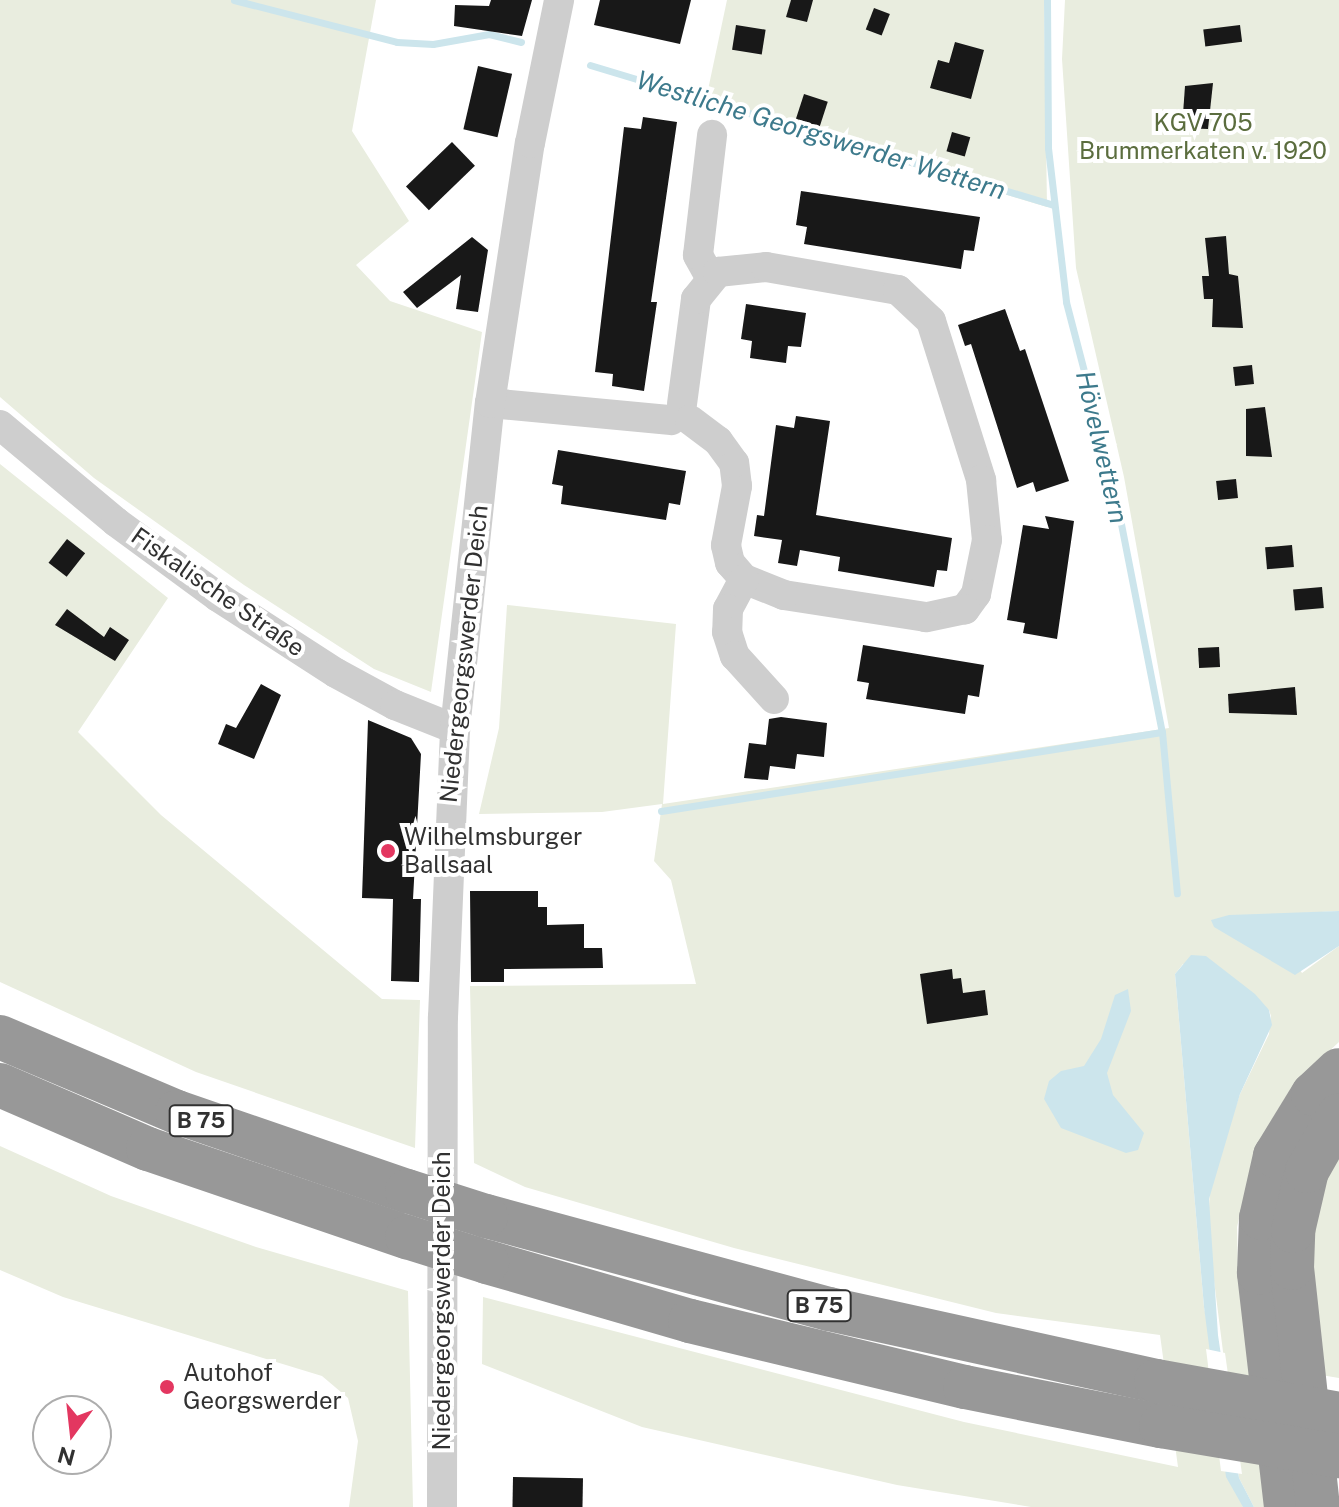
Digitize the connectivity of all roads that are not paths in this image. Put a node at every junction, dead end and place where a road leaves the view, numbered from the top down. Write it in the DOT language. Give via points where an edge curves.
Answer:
graph roads {
  1 [pos="559,0"];
  2 [pos="712,135"];
  3 [pos="710,277"];
  4 [pos="490,403"];
  5 [pos="681,415"];
  6 [pos="0,425"];
  7 [pos="744,579"];
  8 [pos="774,699"];
  9 [pos="455,729"];
  10 [pos="0,1037"];
  11 [pos="1339,1070"];
  12 [pos="0,1085"];
  13 [pos="1339,1115"];
  14 [pos="1339,1414"];
  15 [pos="1339,1456"];
  16 [pos="442,1507"];
  17 [pos="1286,1507"];
  18 [pos="1318,1507"];
  1 -- 4 [label="street, Niedergeorgswerder Deich" via="530,143"];
  2 -- 3 [label="street" via="698,255"];
  3 -- 5 [label="street" via="696,299"];
  3 -- 7 [label="street" via="735,267 782,268 874,282 918,305 940,345 987,508 987,540 976,594 965,609 945,617 798,598 763,590"];
  4 -- 5 [label="street"];
  4 -- 9 [label="street, Niedergeorgswerder Deich"];
  5 -- 7 [label="street" via="718,441 734,463 737,486 726,545 730,563"];
  6 -- 9 [label="street, Fiskalische Straße" via="116,522 218,597 336,673"];
  7 -- 8 [label="street" via="728,609 727,632 735,656"];
  9 -- 16 [label="street, Niedergeorgswerder Deich" via="443,1002"];
  10 -- 14 [label="highway, B 75, bridge" via="177,1112 486,1216 829,1309 1156,1381"];
  11 -- 17 [label="highway" via="1313,1094 1275,1156 1261,1218 1259,1273"];
  12 -- 15 [label="highway, B 75, bridge" via="148,1149 407,1237 690,1321 965,1387"];
  13 -- 18 [label="highway" via="1307,1171 1293,1231 1292,1268"];
}
